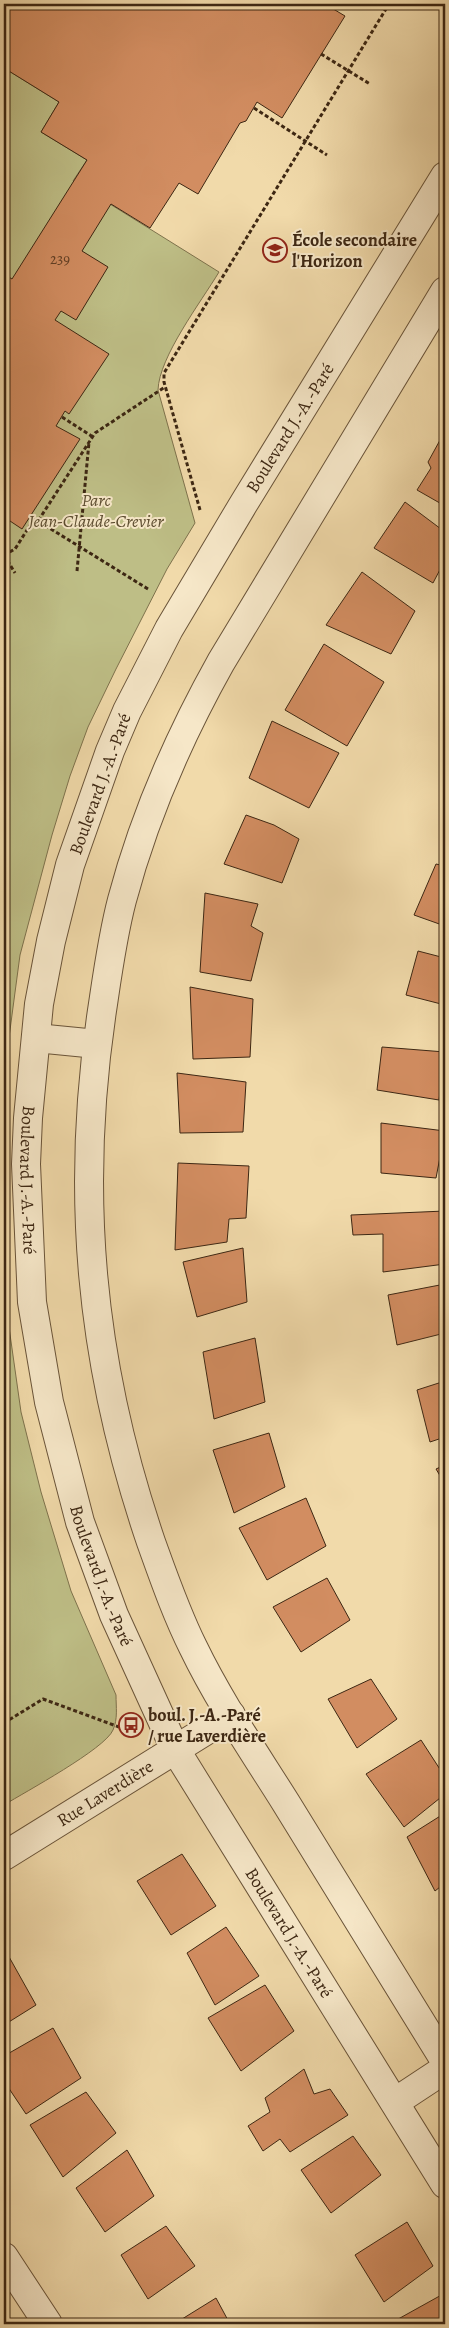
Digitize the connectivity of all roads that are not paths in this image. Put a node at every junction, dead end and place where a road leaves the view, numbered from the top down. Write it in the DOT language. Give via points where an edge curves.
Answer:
graph roads {
  1 [pos="445,176"];
  2 [pos="445,291"];
  3 [pos="36,1038"];
  4 [pos="97,1044"];
  5 [pos="231,1714"];
  6 [pos="176,1749"];
  7 [pos="4,1856"];
  8 [pos="445,2062"];
  9 [pos="445,2069"];
  10 [pos="395,2102"];
  11 [pos="445,2184"];
  12 [pos="4,2258"];
  13 [pos="48,2324"];
  1 -- 3 [label="street, Boulevard J.-A.-Paré" via="169,629 127,711 70,865 50,941"];
  2 -- 4 [label="street" via="246,618 195,709 146,824 122,902"];
  3 -- 4 [label="street"];
  3 -- 6 [label="street, Boulevard J.-A.-Paré" via="26,1164 28,1242 32,1302 49,1402 80,1522 114,1615"];
  4 -- 5 [label="street" via="89,1134 88,1217 96,1314 114,1416 130,1480 173,1605 194,1650"];
  5 -- 6 [label="street, Rue Laverdière"];
  5 -- 8 [label="street"];
  6 -- 7 [label="street, Rue Laverdière"];
  6 -- 10 [label="street, Boulevard J.-A.-Paré"];
  9 -- 10 [label="street"];
  10 -- 11 [label="street, Boulevard J.-A.-Paré"];
  12 -- 13 [label="street"];
}
